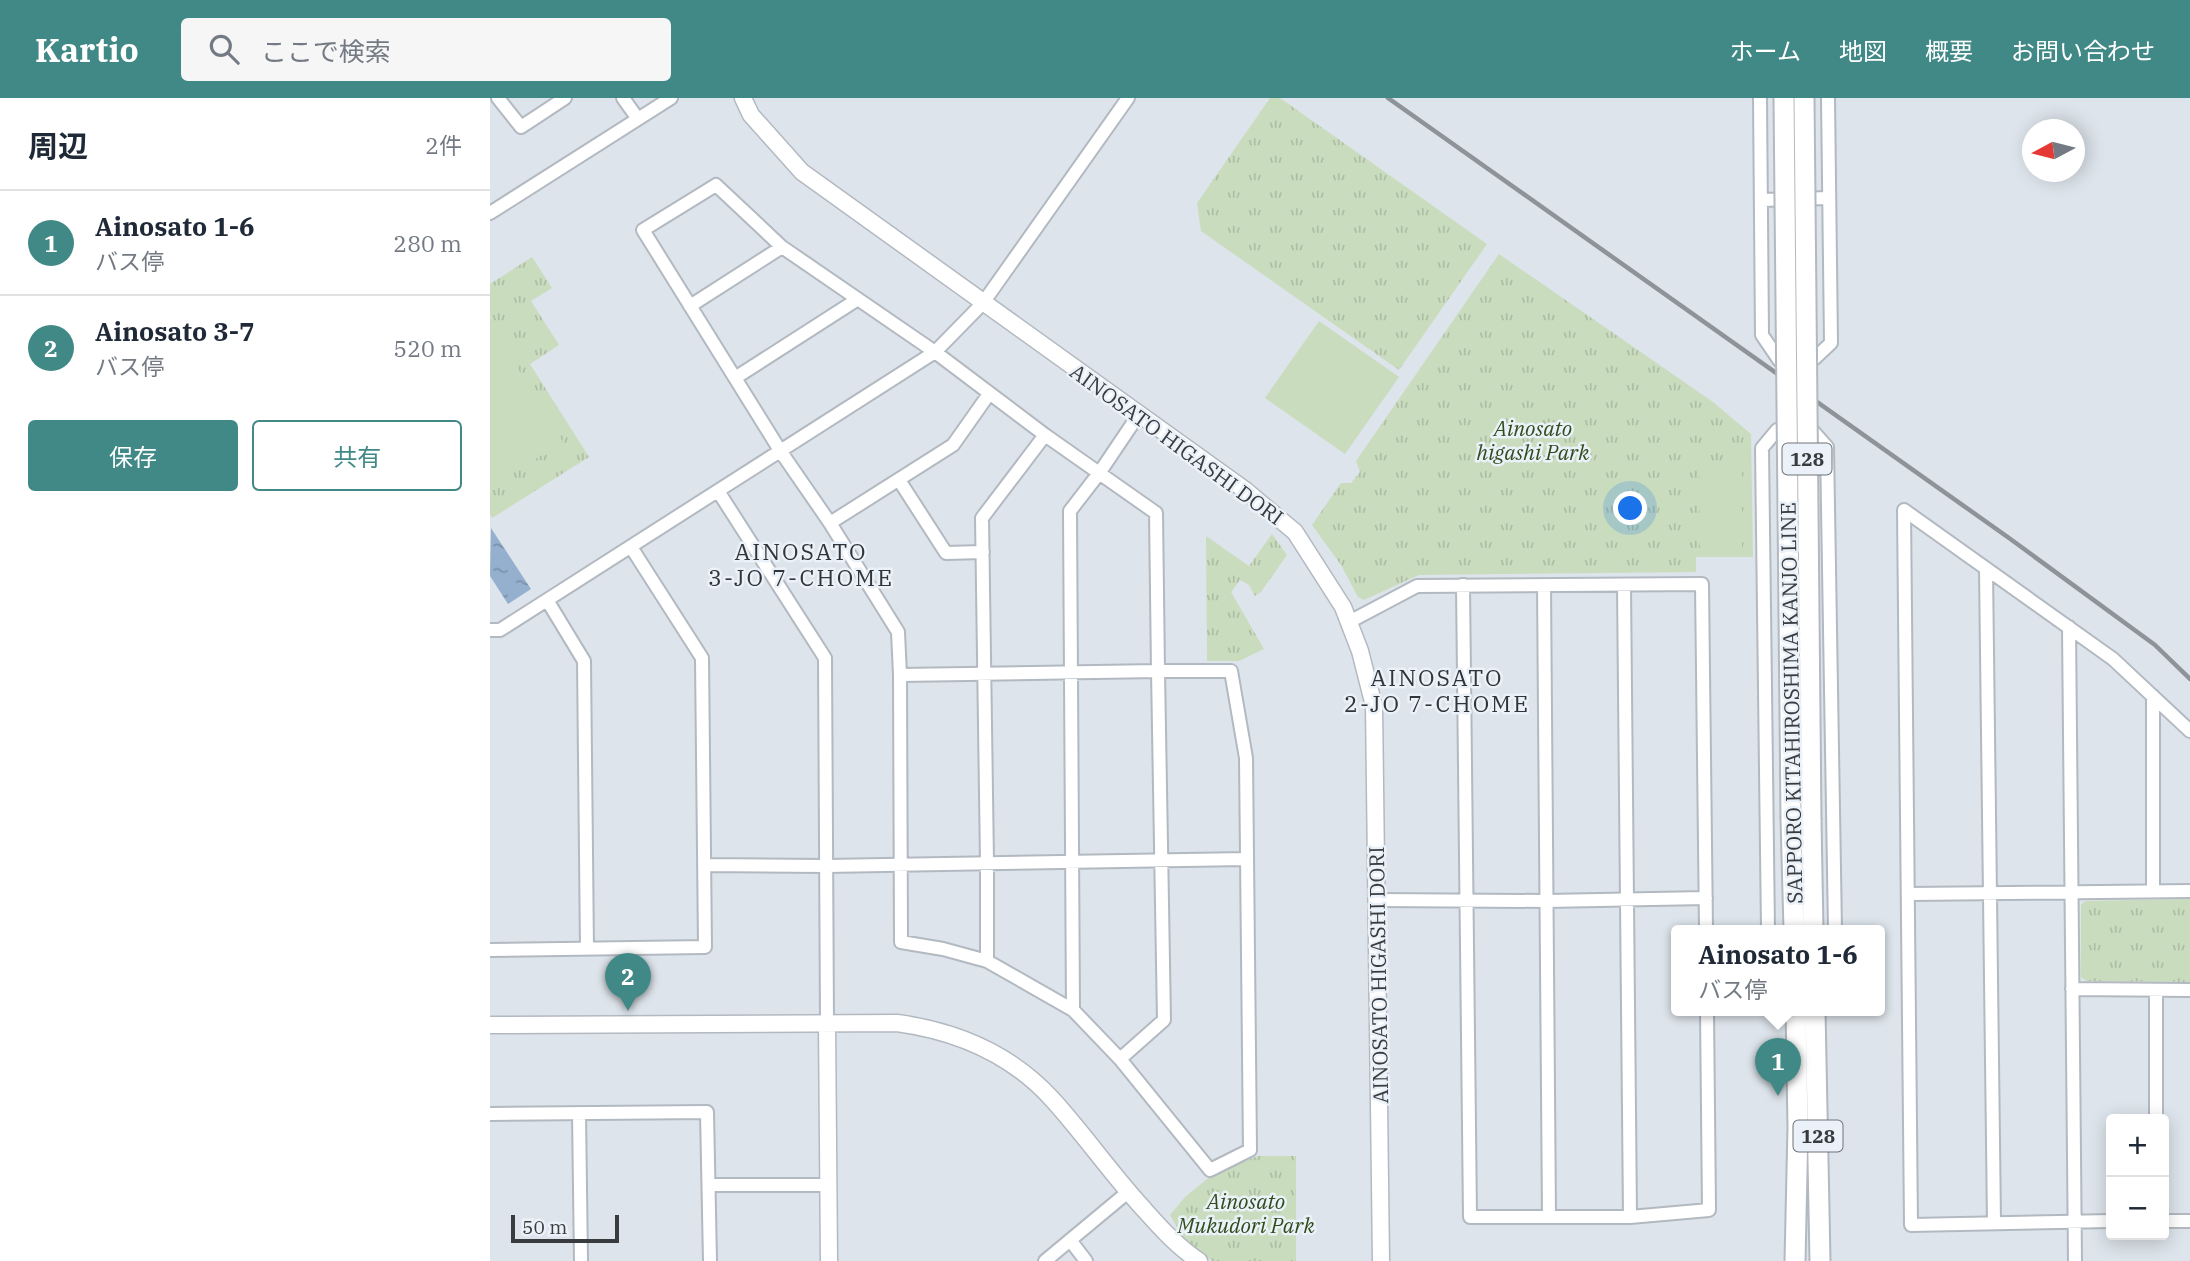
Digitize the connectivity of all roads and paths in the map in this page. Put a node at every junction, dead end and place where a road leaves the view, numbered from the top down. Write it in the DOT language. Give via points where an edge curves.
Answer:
graph roads {
  1 [pos="498,98"];
  2 [pos="565,98"];
  3 [pos="623,98"];
  4 [pos="671,98"];
  5 [pos="743,98"];
  6 [pos="1128,98"];
  7 [pos="1760,98"];
  8 [pos="1784,98"];
  9 [pos="1804,98"];
  10 [pos="1828,98"];
  11 [pos="638,119"];
  12 [pos="1829,198"];
  13 [pos="1761,200"];
  14 [pos="490,213"];
  15 [pos="782,247"];
  16 [pos="858,299"];
  17 [pos="983,303"];
  18 [pos="690,306"];
  19 [pos="935,352"];
  20 [pos="735,378"];
  21 [pos="989,394"];
  22 [pos="1139,414"];
  23 [pos="1045,435"];
  24 [pos="781,452"];
  25 [pos="1100,472"];
  26 [pos="899,480"];
  27 [pos="718,491"];
  28 [pos="830,523"];
  29 [pos="631,547"];
  30 [pos="983,552"];
  31 [pos="1986,569"];
  32 [pos="1544,585"];
  33 [pos="1624,585"];
  34 [pos="1463,586"];
  35 [pos="547,600"];
  36 [pos="1349,622"];
  37 [pos="2069,627"];
  38 [pos="490,630"];
  39 [pos="1158,671"];
  40 [pos="985,673"];
  41 [pos="1072,673"];
  42 [pos="900,675"];
  43 [pos="2153,696"];
  44 [pos="2190,731"];
  45 [pos="1246,859"];
  46 [pos="1160,860"];
  47 [pos="1073,861"];
  48 [pos="988,862"];
  49 [pos="900,863"];
  50 [pos="704,865"];
  51 [pos="826,866"];
  52 [pos="2153,891"];
  53 [pos="2190,891"];
  54 [pos="2071,892"];
  55 [pos="1989,893"];
  56 [pos="1908,894"];
  57 [pos="1706,898"];
  58 [pos="1626,899"];
  59 [pos="1377,900"];
  60 [pos="1466,901"];
  61 [pos="1546,901"];
  62 [pos="1706,925"];
  63 [pos="1768,925"];
  64 [pos="1794,925"];
  65 [pos="1813,925"];
  66 [pos="1835,925"];
  67 [pos="587,948"];
  68 [pos="490,950"];
  69 [pos="987,961"];
  70 [pos="2072,989"];
  71 [pos="2156,990"];
  72 [pos="2190,990"];
  73 [pos="1073,1010"];
  74 [pos="1707,1016"];
  75 [pos="1796,1016"];
  76 [pos="1815,1016"];
  77 [pos="827,1023"];
  78 [pos="490,1026"];
  79 [pos="1121,1059"];
  80 [pos="579,1113"];
  81 [pos="490,1114"];
  82 [pos="2156,1114"];
  83 [pos="709,1185"];
  84 [pos="828,1185"];
  85 [pos="1128,1192"];
  86 [pos="1549,1217"];
  87 [pos="1630,1217"];
  88 [pos="2074,1221"];
  89 [pos="2106,1221"];
  90 [pos="2169,1221"];
  91 [pos="2190,1221"];
  92 [pos="1994,1223"];
  93 [pos="1070,1240"];
  94 [pos="581,1261"];
  95 [pos="710,1261"];
  96 [pos="829,1261"];
  97 [pos="1045,1261"];
  98 [pos="1086,1261"];
  99 [pos="1199,1261"];
  100 [pos="1381,1261"];
  101 [pos="1795,1261"];
  102 [pos="1820,1261"];
  103 [pos="2075,1261"];
  1 -- 2 [label="street" via="521,127"];
  3 -- 11 [label="street"];
  4 -- 11 [label="street"];
  5 -- 17 [label="street, AINOSATO HIGASHI DORI" via="751,115 802,172"];
  6 -- 17 [label="street"];
  7 -- 13 [label="street"];
  8 -- 64 [label="main road, SAPPORO KITAHIROSHIMA KANJO LINE / 128, bridge"];
  9 -- 65 [label="main road, SAPPORO KITAHIROSHIMA KANJO LINE / 128, bridge"];
  10 -- 12 [label="street"];
  11 -- 14 [label="street"];
  12 -- 13 [label="street"];
  12 -- 13 [label="street" via="1830,344 1814,359 1779,360 1762,335"];
  15 -- 16 [label="street"];
  15 -- 18 [label="street"];
  15 -- 18 [label="street" via="716,185 643,230"];
  16 -- 19 [label="street"];
  16 -- 20 [label="street"];
  17 -- 19 [label="street"];
  17 -- 22 [label="street, AINOSATO HIGASHI DORI"];
  18 -- 20 [label="street"];
  19 -- 21 [label="street"];
  19 -- 24 [label="street"];
  20 -- 24 [label="street"];
  21 -- 23 [label="street"];
  21 -- 26 [label="street" via="953,445"];
  22 -- 25 [label="street"];
  22 -- 36 [label="street, AINOSATO HIGASHI DORI" via="1295,532"];
  23 -- 25 [label="street"];
  23 -- 30 [label="street" via="982,518"];
  24 -- 27 [label="street"];
  24 -- 28 [label="street"];
  25 -- 39 [label="street" via="1156,513"];
  25 -- 41 [label="street" via="1070,512"];
  26 -- 28 [label="street"];
  26 -- 30 [label="street" via="946,553"];
  27 -- 29 [label="street"];
  27 -- 51 [label="street" via="825,658"];
  28 -- 42 [label="street" via="898,632"];
  29 -- 35 [label="street"];
  29 -- 50 [label="street" via="702,658"];
  30 -- 40 [label="street"];
  31 -- 37 [label="street"];
  31 -- 55 [label="street"];
  31 -- 56 [label="street" via="1904,510"];
  32 -- 33 [label="street"];
  32 -- 34 [label="street"];
  32 -- 61 [label="street"];
  33 -- 57 [label="street" via="1702,584"];
  33 -- 58 [label="street"];
  34 -- 36 [label="street" via="1417,586"];
  34 -- 60 [label="street"];
  35 -- 38 [label="street" via="500,630"];
  35 -- 67 [label="street" via="584,661"];
  36 -- 59 [label="street, AINOSATO HIGASHI DORI" via="1374,706"];
  37 -- 43 [label="street"];
  37 -- 54 [label="street"];
  39 -- 41 [label="street"];
  39 -- 45 [label="street" via="1231,671 1246,758"];
  39 -- 46 [label="street"];
  40 -- 41 [label="street"];
  40 -- 42 [label="street"];
  40 -- 48 [label="street"];
  41 -- 47 [label="street"];
  42 -- 49 [label="street"];
  43 -- 44 [label="street"];
  43 -- 52 [label="street"];
  45 -- 46 [label="street"];
  45 -- 79 [label="street" via="1250,1150 1210,1170"];
  46 -- 47 [label="street"];
  46 -- 79 [label="street" via="1164,1020"];
  47 -- 48 [label="street"];
  47 -- 73 [label="street"];
  48 -- 49 [label="street"];
  48 -- 69 [label="street"];
  49 -- 51 [label="street"];
  49 -- 69 [label="street" via="901,942"];
  50 -- 51 [label="street"];
  50 -- 67 [label="street" via="705,947"];
  51 -- 77 [label="street"];
  52 -- 53 [label="street"];
  52 -- 54 [label="street"];
  54 -- 55 [label="street"];
  54 -- 70 [label="street"];
  55 -- 56 [label="street"];
  55 -- 92 [label="street"];
  56 -- 92 [label="street" via="1911,1225"];
  57 -- 58 [label="street"];
  57 -- 62 [label="street"];
  58 -- 61 [label="street"];
  58 -- 87 [label="street"];
  59 -- 60 [label="street"];
  59 -- 100 [label="street, AINOSATO HIGASHI DORI"];
  60 -- 61 [label="street"];
  60 -- 86 [label="street" via="1470,1217"];
  61 -- 86 [label="street"];
  63 -- 66 [label="street" via="1762,448 1777,430 1811,429 1827,447"];
  67 -- 68 [label="street"];
  69 -- 73 [label="street"];
  70 -- 71 [label="street"];
  70 -- 88 [label="street"];
  71 -- 72 [label="street"];
  71 -- 82 [label="street"];
  73 -- 79 [label="street"];
  74 -- 87 [label="street" via="1709,1210"];
  75 -- 101 [label="main road, 128"];
  76 -- 102 [label="main road, 128"];
  77 -- 78 [label="street"];
  77 -- 84 [label="street"];
  77 -- 85 [label="street" via="923,1026 980,1045 1051,1098"];
  80 -- 81 [label="street"];
  80 -- 83 [label="street" via="707,1112"];
  80 -- 94 [label="street"];
  83 -- 84 [label="street"];
  83 -- 95 [label="street"];
  84 -- 96 [label="street"];
  85 -- 93 [label="street"];
  85 -- 99 [label="street" via="1176,1244"];
  86 -- 87 [label="street"];
  88 -- 89 [label="street"];
  88 -- 92 [label="street"];
  88 -- 103 [label="street"];
  90 -- 91 [label="street"];
  93 -- 97 [label="street"];
  93 -- 98 [label="street"];
}
